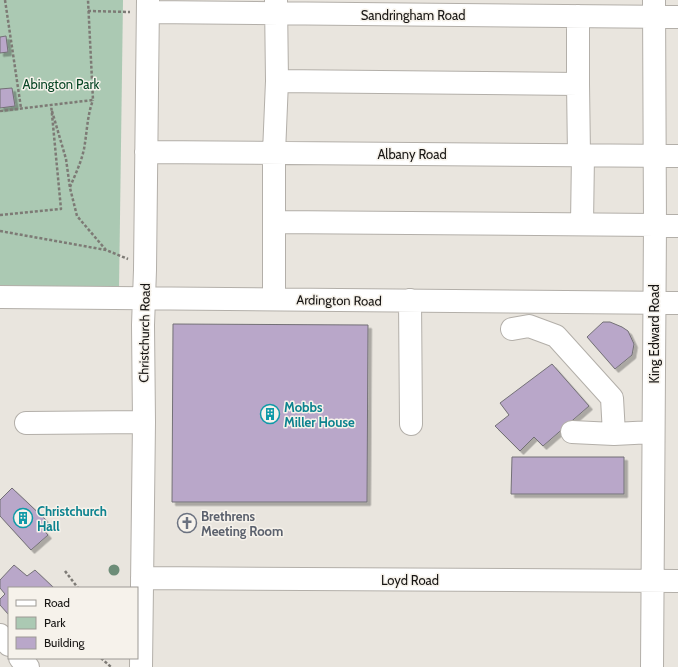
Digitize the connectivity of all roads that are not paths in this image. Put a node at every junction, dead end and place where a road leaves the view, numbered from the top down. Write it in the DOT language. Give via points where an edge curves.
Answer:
graph roads {
  1 [pos="148,6"];
  2 [pos="276,7"];
  3 [pos="654,8"];
  4 [pos="580,11"];
  5 [pos="678,17"];
  6 [pos="277,81"];
  7 [pos="578,84"];
  8 [pos="146,152"];
  9 [pos="274,153"];
  10 [pos="581,155"];
  11 [pos="655,156"];
  12 [pos="678,156"];
  13 [pos="274,222"];
  14 [pos="582,224"];
  15 [pos="655,226"];
  16 [pos="678,226"];
  17 [pos="0,297"];
  18 [pos="144,298"];
  19 [pos="274,299"];
  20 [pos="410,300"];
  21 [pos="654,303"];
  22 [pos="678,303"];
  23 [pos="512,329"];
  24 [pos="144,422"];
  25 [pos="26,423"];
  26 [pos="411,424"];
  27 [pos="572,432"];
  28 [pos="654,432"];
  29 [pos="614,434"];
  30 [pos="142,578"];
  31 [pos="652,581"];
  32 [pos="678,582"];
  33 [pos="0,635"];
  34 [pos="8,644"];
  35 [pos="21,659"];
  36 [pos="28,667"];
  37 [pos="141,667"];
  38 [pos="652,667"];
  1 -- 2 [label="street, Sandringham Road"];
  1 -- 8 [label="street, Christchurch Road"];
  2 -- 4 [label="street, Sandringham Road"];
  2 -- 6 [label="street"];
  3 -- 4 [label="street, Sandringham Road"];
  3 -- 5 [label="street, Sandringham Road"];
  3 -- 11 [label="street, King Edward Road"];
  4 -- 7 [label="street"];
  6 -- 7 [label="street"];
  6 -- 9 [label="street"];
  7 -- 10 [label="street"];
  8 -- 9 [label="street, Albany Road"];
  8 -- 18 [label="street, Christchurch Road"];
  9 -- 10 [label="street, Albany Road"];
  9 -- 13 [label="street"];
  10 -- 11 [label="street, Albany Road"];
  10 -- 14 [label="street"];
  11 -- 12 [label="street, Albany Road"];
  11 -- 15 [label="street, King Edward Road"];
  13 -- 14 [label="street"];
  13 -- 19 [label="street"];
  14 -- 15 [label="street"];
  15 -- 16 [label="street"];
  15 -- 21 [label="street, King Edward Road"];
  17 -- 18 [label="street, Ardington Road"];
  18 -- 19 [label="street, Ardington Road"];
  18 -- 24 [label="street, Christchurch Road"];
  19 -- 20 [label="street, Ardington Road"];
  20 -- 21 [label="street, Ardington Road"];
  20 -- 26 [label="street"];
  21 -- 22 [label="street, Ardington Road"];
  21 -- 28 [label="street, King Edward Road"];
  23 -- 29 [label="street" via="529,326 556,336 612,398"];
  24 -- 25 [label="street"];
  24 -- 30 [label="street, Christchurch Road"];
  27 -- 29 [label="street"];
  28 -- 29 [label="street"];
  28 -- 31 [label="street, King Edward Road"];
  30 -- 31 [label="street, Loyd Road"];
  30 -- 37 [label="street, Christchurch Road"];
  31 -- 32 [label="street, Loyd Road"];
  31 -- 38 [label="street, King Edward Road"];
  33 -- 34 [label="street"];
  35 -- 36 [label="street"];
}
